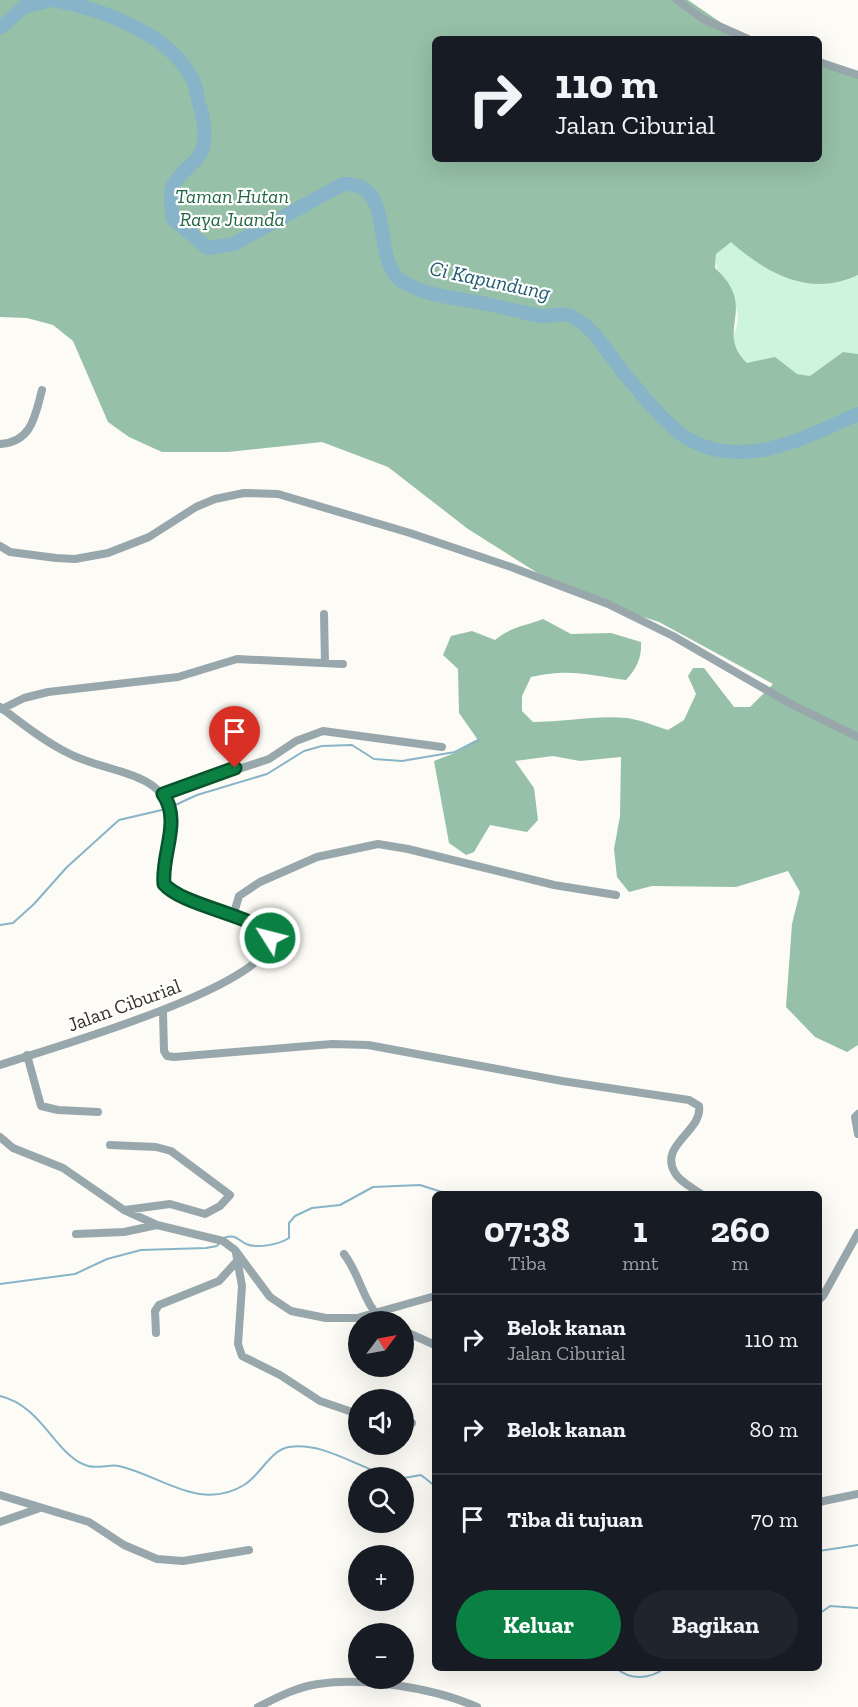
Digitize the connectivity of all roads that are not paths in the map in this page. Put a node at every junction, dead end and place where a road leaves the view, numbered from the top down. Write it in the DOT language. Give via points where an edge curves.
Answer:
graph roads {
  1 [pos="677,0"];
  2 [pos="741,36"];
  3 [pos="822,63"];
  4 [pos="858,75"];
  5 [pos="42,390"];
  6 [pos="0,444"];
  7 [pos="0,546"];
  8 [pos="324,614"];
  9 [pos="325,663"];
  10 [pos="343,664"];
  11 [pos="1,708"];
  12 [pos="858,737"];
  13 [pos="442,747"];
  14 [pos="163,794"];
  15 [pos="616,895"];
  16 [pos="233,916"];
  17 [pos="163,1012"];
  18 [pos="27,1055"];
  19 [pos="0,1065"];
  20 [pos="98,1112"];
  21 [pos="858,1114"];
  22 [pos="858,1134"];
  23 [pos="0,1137"];
  24 [pos="110,1145"];
  25 [pos="697,1191"];
  26 [pos="124,1210"];
  27 [pos="157,1225"];
  28 [pos="858,1233"];
  29 [pos="76,1234"];
  30 [pos="235,1250"];
  31 [pos="344,1254"];
  32 [pos="238,1260"];
  33 [pos="822,1293"];
  34 [pos="432,1297"];
  35 [pos="374,1311"];
  36 [pos="382,1311"];
  37 [pos="348,1318"];
  38 [pos="156,1333"];
  39 [pos="414,1336"];
  40 [pos="432,1344"];
  41 [pos="348,1411"];
  42 [pos="858,1494"];
  43 [pos="0,1495"];
  44 [pos="822,1501"];
  45 [pos="40,1508"];
  46 [pos="0,1522"];
  47 [pos="249,1550"];
  48 [pos="258,1707"];
  49 [pos="477,1707"];
  1 -- 2 [label="street" via="703,20"];
  3 -- 4 [label="street"];
  5 -- 6 [label="street" via="33,424 25,436"];
  7 -- 12 [label="street" via="10,552 46,558 108,553 149,537 215,499 244,493 278,494 410,533 608,604"];
  8 -- 9 [label="street"];
  9 -- 10 [label="street"];
  9 -- 11 [label="street" via="237,659 178,677 48,692"];
  11 -- 14 [label="street" via="67,753 144,780"];
  13 -- 14 [label="street" via="323,731 296,741 269,759"];
  14 -- 16 [label="street, Jalan Ciburial" via="171,813 164,884 179,896"];
  15 -- 16 [label="street" via="554,885 378,844 317,857 260,882 239,896"];
  16 -- 17 [label="street, Jalan Ciburial" via="266,931 270,938 268,948 236,976"];
  17 -- 18 [label="street, Jalan Ciburial"];
  17 -- 25 [label="street" via="167,1056 368,1045 689,1100 699,1106 699,1112 676,1144 672,1165 675,1175"];
  18 -- 19 [label="street, Jalan Ciburial"];
  18 -- 20 [label="street" via="41,1106"];
  21 -- 22 [label="street"];
  23 -- 26 [label="street" via="13,1148 70,1172"];
  24 -- 26 [label="street" via="171,1151 230,1195 205,1214 170,1204"];
  26 -- 27 [label="street"];
  27 -- 29 [label="street" via="124,1232"];
  27 -- 30 [label="street" via="212,1237"];
  28 -- 33 [label="street"];
  30 -- 32 [label="street"];
  30 -- 37 [label="street" via="263,1290 282,1307"];
  31 -- 35 [label="street"];
  32 -- 38 [label="street" via="219,1281 159,1305 155,1311"];
  32 -- 41 [label="street" via="242,1286 238,1344 242,1356 320,1401"];
  34 -- 36 [label="street"];
  39 -- 40 [label="street"];
  42 -- 44 [label="street"];
  43 -- 45 [label="street"];
  45 -- 46 [label="street"];
  45 -- 47 [label="street" via="89,1522 124,1545 157,1559 183,1561"];
  48 -- 49 [label="street" via="300,1688 342,1682 411,1688"];
}
